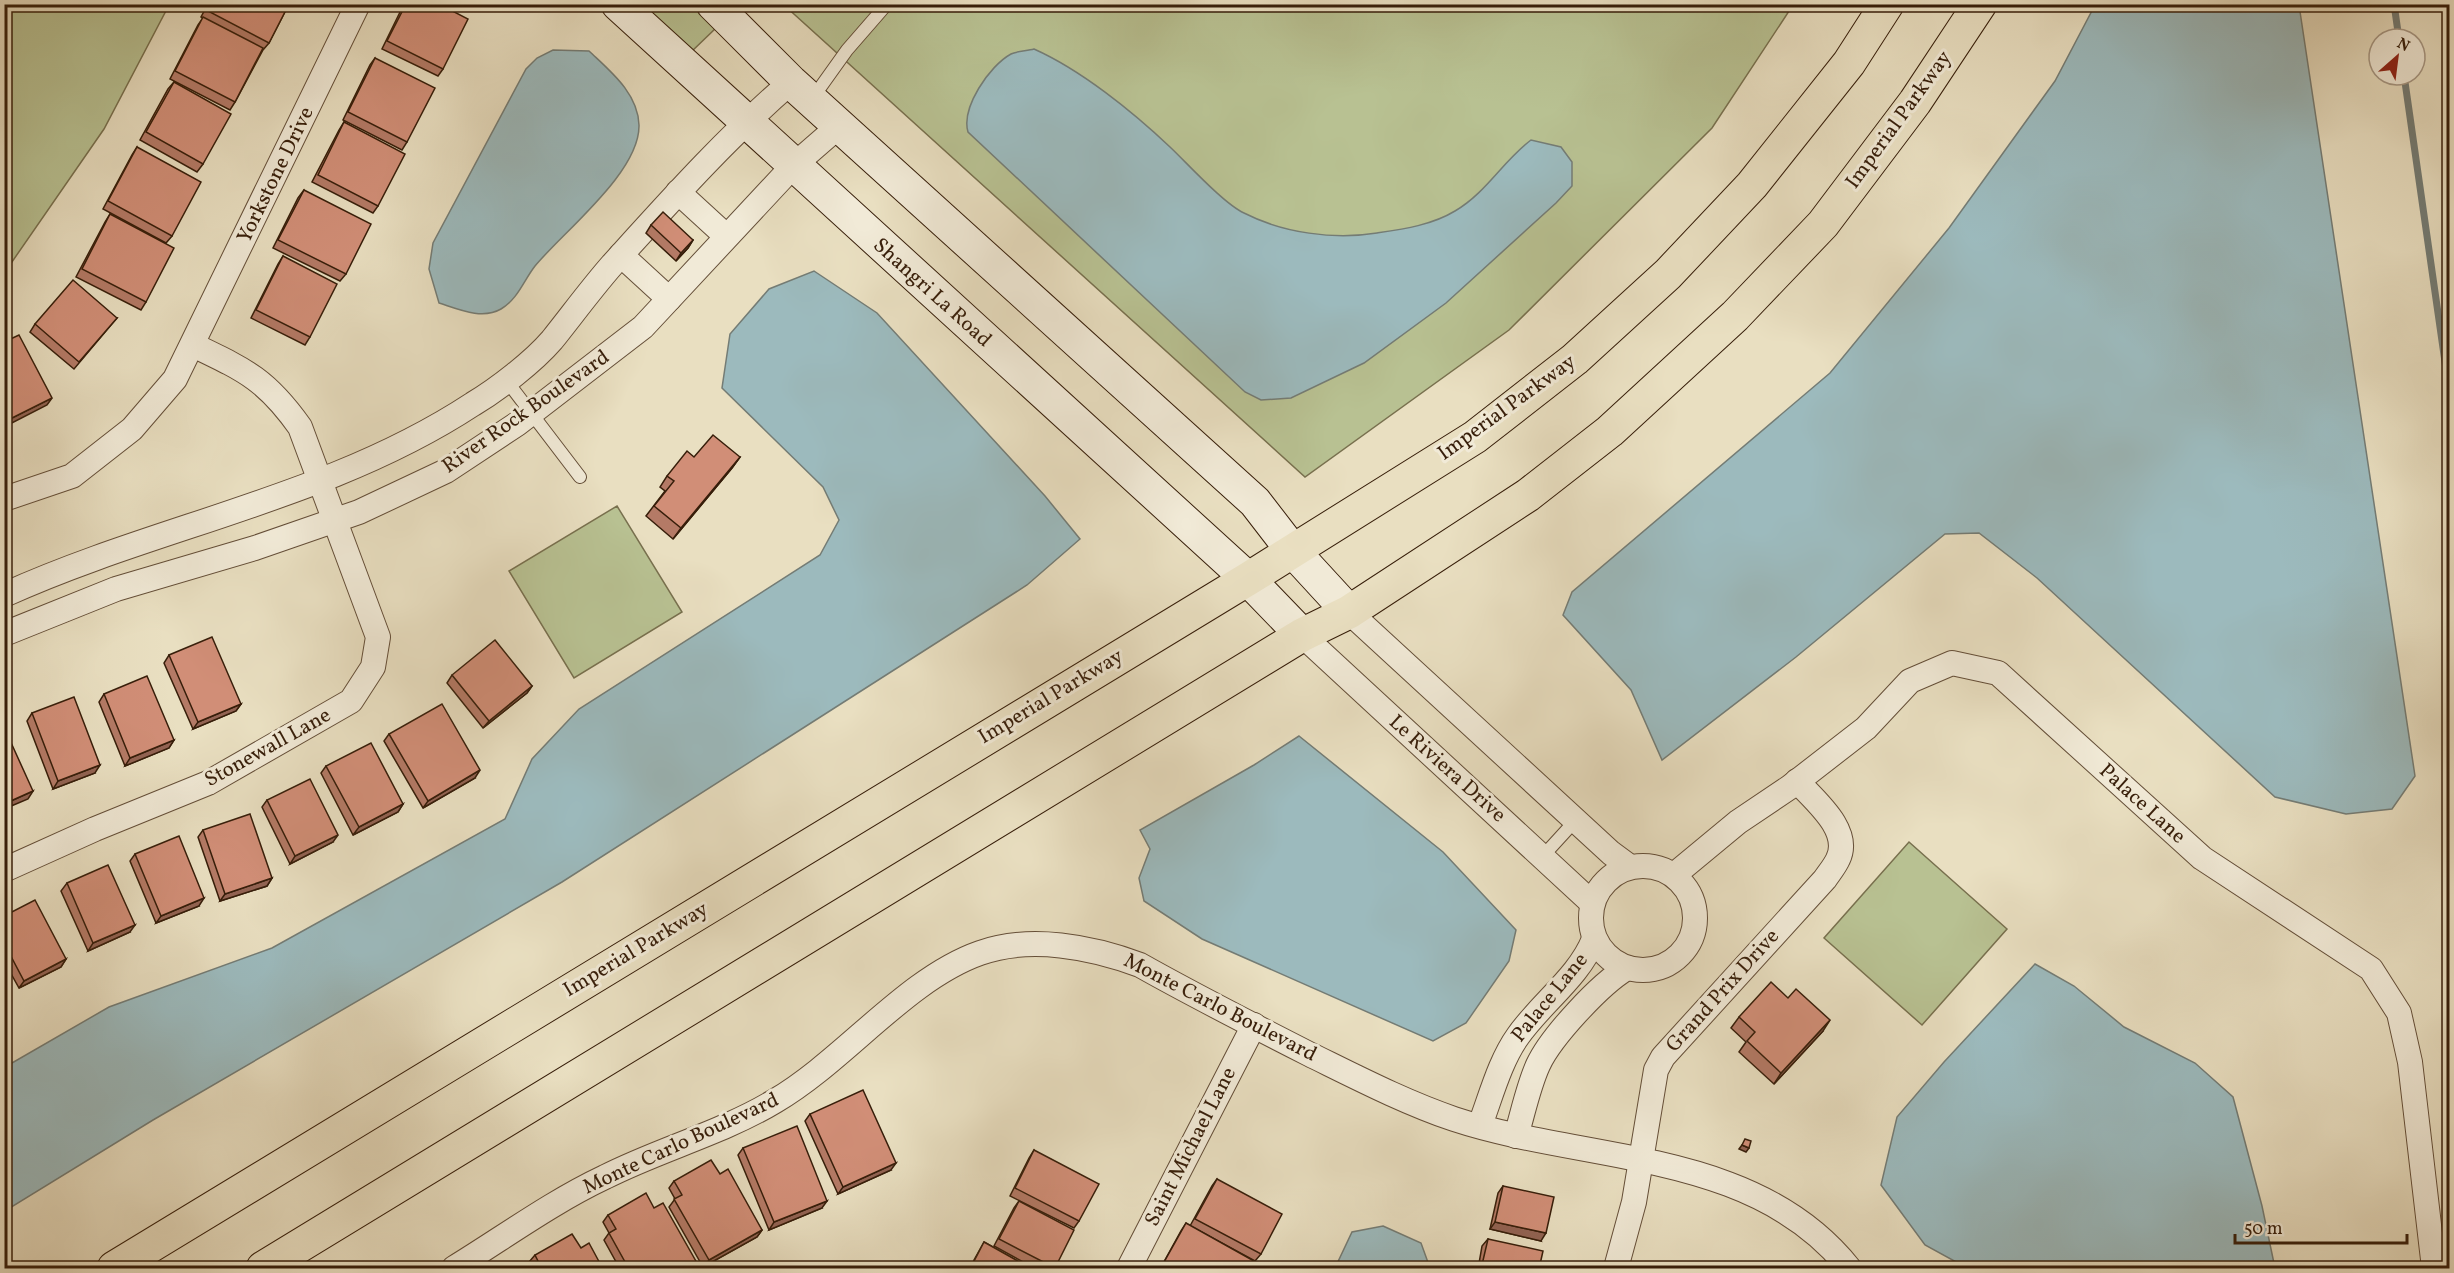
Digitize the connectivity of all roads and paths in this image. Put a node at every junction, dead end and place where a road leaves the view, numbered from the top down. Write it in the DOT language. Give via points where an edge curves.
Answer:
graph roads {
  1 [pos="358,4"];
  2 [pos="618,4"];
  3 [pos="713,4"];
  4 [pos="887,4"];
  5 [pos="1887,4"];
  6 [pos="1980,4"];
  7 [pos="801,91"];
  8 [pos="744,122"];
  9 [pos="839,126"];
  10 [pos="793,166"];
  11 [pos="678,192"];
  12 [pos="726,236"];
  13 [pos="621,255"];
  14 [pos="669,299"];
  15 [pos="193,345"];
  16 [pos="506,380"];
  17 [pos="532,413"];
  18 [pos="580,477"];
  19 [pos="322,479"];
  20 [pos="4,499"];
  21 [pos="337,520"];
  22 [pos="1292,550"];
  23 [pos="1248,579"];
  24 [pos="4,595"];
  25 [pos="1350,612"];
  26 [pos="4,634"];
  27 [pos="1302,635"];
  28 [pos="1797,781"];
  29 [pos="1575,821"];
  30 [pos="1543,856"];
  31 [pos="1630,867"];
  32 [pos="4,870"];
  33 [pos="1674,875"];
  34 [pos="1592,903"];
  35 [pos="1594,939"];
  36 [pos="1627,968"];
  37 [pos="1254,1025"];
  38 [pos="1480,1125"];
  39 [pos="1516,1136"];
  40 [pos="1641,1160"];
  41 [pos="114,1269"];
  42 [pos="263,1269"];
  43 [pos="454,1269"];
  44 [pos="1129,1269"];
  45 [pos="1616,1269"];
  46 [pos="1849,1269"];
  47 [pos="2434,1269"];
  1 -- 15 [label="street, Yorkstone Drive"];
  2 -- 8 [label="street, Shangri La Road"];
  3 -- 7 [label="street"];
  4 -- 7 [label="lane" via="847,50"];
  5 -- 22 [label="main road, Imperial Parkway" via="1850,63 1752,185 1668,274 1575,359 1475,437"];
  6 -- 25 [label="main road, Imperial Parkway" via="1915,102 1822,224 1736,316 1610,431 1528,495"];
  7 -- 8 [label="street, River Rock Boulevard"];
  7 -- 9 [label="street"];
  8 -- 10 [label="street, Shangri La Road"];
  8 -- 11 [label="street, River Rock Boulevard"];
  9 -- 10 [label="street, River Rock Boulevard"];
  9 -- 22 [label="street" via="1255,502"];
  10 -- 12 [label="street, River Rock Boulevard"];
  10 -- 23 [label="street, Shangri La Road"];
  11 -- 12 [label="street"];
  11 -- 13 [label="street, River Rock Boulevard"];
  12 -- 14 [label="street, River Rock Boulevard"];
  13 -- 14 [label="street"];
  13 -- 16 [label="street, River Rock Boulevard" via="550,342"];
  14 -- 17 [label="street, River Rock Boulevard" via="644,327"];
  15 -- 19 [label="street" via="263,382 281,400 300,427"];
  15 -- 20 [label="street, Yorkstone Drive" via="175,379 132,429 72,476"];
  16 -- 17 [label="lane"];
  16 -- 19 [label="street, River Rock Boulevard" via="473,405 375,459"];
  17 -- 18 [label="lane"];
  17 -- 21 [label="street, River Rock Boulevard" via="446,471"];
  19 -- 21 [label="street"];
  19 -- 24 [label="street, River Rock Boulevard" via="64,569"];
  21 -- 26 [label="street, River Rock Boulevard" via="116,589"];
  21 -- 32 [label="street, Stonewall Lane" via="378,637 373,667 351,701 208,783"];
  22 -- 23 [label="main road, Imperial Parkway"];
  22 -- 25 [label="street"];
  23 -- 27 [label="street, Shangri La Road"];
  23 -- 41 [label="main road, Imperial Parkway"];
  25 -- 27 [label="main road, Imperial Parkway"];
  25 -- 29 [label="street"];
  27 -- 30 [label="street, Le Riviera Drive"];
  27 -- 42 [label="main road, Imperial Parkway"];
  28 -- 33 [label="street, Palace Lane" via="1738,822"];
  28 -- 40 [label="street, Grand Prix Drive" via="1832,821 1841,848 1838,860 1663,1057 1654,1081"];
  28 -- 47 [label="street, Palace Lane" via="1866,728 1910,681 1952,663 1998,673 2202,858 2372,969 2399,1013 2410,1062"];
  29 -- 30 [label="lane"];
  29 -- 31 [label="street"];
  30 -- 34 [label="street, Le Riviera Drive"];
  31 -- 33 [label="street" via="1645,865"];
  31 -- 34 [label="street" via="1613,874"];
  33 -- 36 [label="street" via="1693,901 1696,918 1686,949 1660,968"];
  34 -- 35 [label="street"];
  35 -- 36 [label="street" via="1602,952"];
  35 -- 38 [label="street, Palace Lane" via="1581,963 1508,1050"];
  36 -- 39 [label="street, Palace Lane" via="1596,993 1543,1054"];
  37 -- 38 [label="street, Monte Carlo Boulevard" via="1364,1081 1455,1119"];
  37 -- 43 [label="street, Monte Carlo Boulevard" via="1140,965 1111,954 1041,946 981,952 932,977 820,1071 774,1102 604,1177"];
  37 -- 44 [label="street, Saint Michael Lane"];
  38 -- 39 [label="street, Monte Carlo Boulevard"];
  39 -- 40 [label="street, Monte Carlo Boulevard"];
  40 -- 45 [label="street, Grand Prix Drive"];
  40 -- 46 [label="street, Monte Carlo Boulevard" via="1748,1190 1796,1217 1830,1244"];
}
